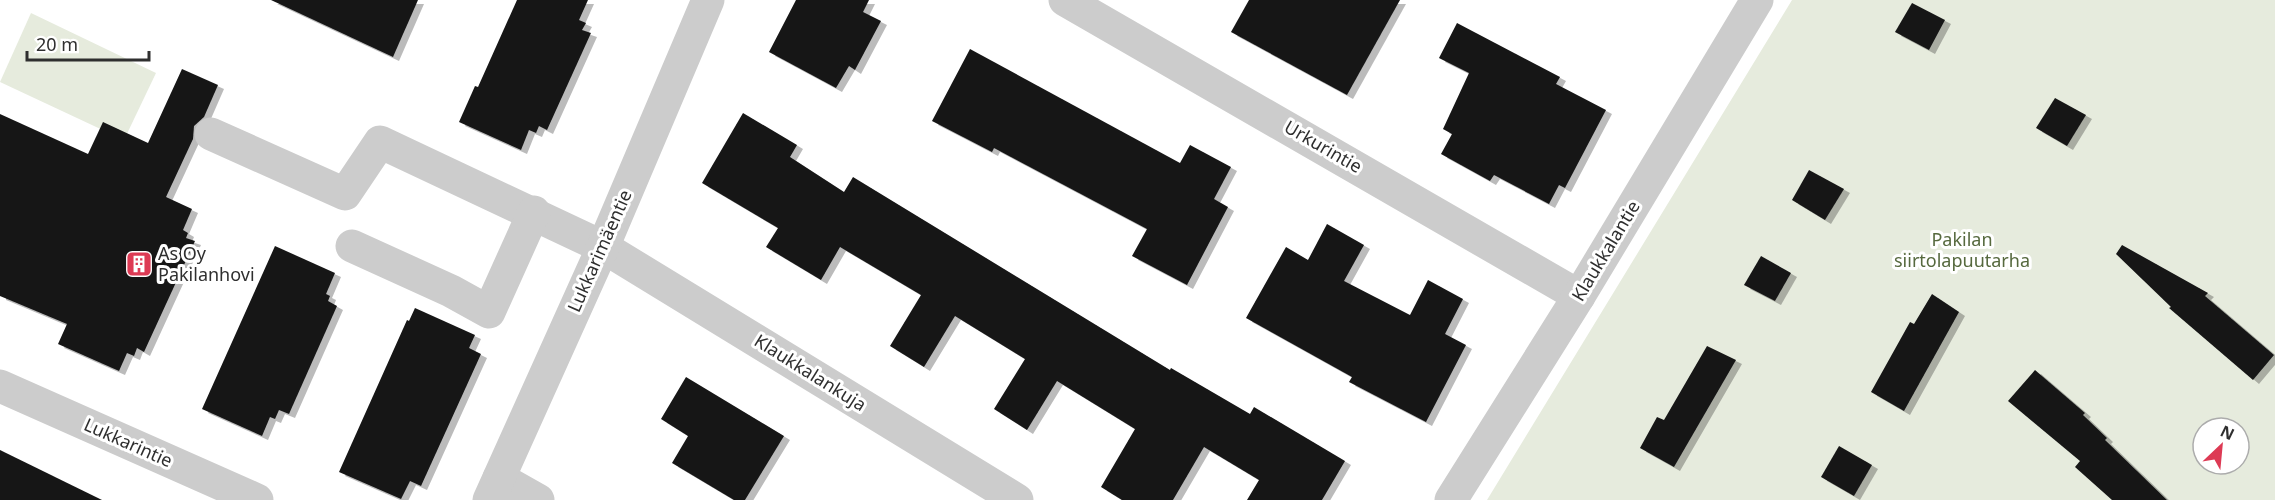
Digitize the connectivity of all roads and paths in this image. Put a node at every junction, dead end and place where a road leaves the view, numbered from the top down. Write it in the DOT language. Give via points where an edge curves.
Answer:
graph roads {
  1 [pos="708,0"];
  2 [pos="1065,0"];
  3 [pos="1757,0"];
  4 [pos="211,134"];
  5 [pos="534,212"];
  6 [pos="352,246"];
  7 [pos="603,247"];
  8 [pos="1579,296"];
  9 [pos="0,386"];
  10 [pos="494,489"];
  11 [pos="257,500"];
  12 [pos="538,500"];
  13 [pos="1017,500"];
  14 [pos="1451,500"];
  1 -- 7 [label="street, Lukkarimäentie"];
  2 -- 8 [label="street, Urkurintie"];
  3 -- 8 [label="street, Klaukkalantie"];
  4 -- 5 [label="street, Klaukkalankuja" via="345,194 380,142"];
  5 -- 6 [label="street" via="489,312"];
  5 -- 7 [label="street, Klaukkalankuja"];
  7 -- 10 [label="street, Lukkarimäentie"];
  7 -- 13 [label="street, Klaukkalankuja"];
  8 -- 14 [label="street, Klaukkalantie"];
  9 -- 11 [label="street, Lukkarintie"];
  10 -- 12 [label="street"];
}
